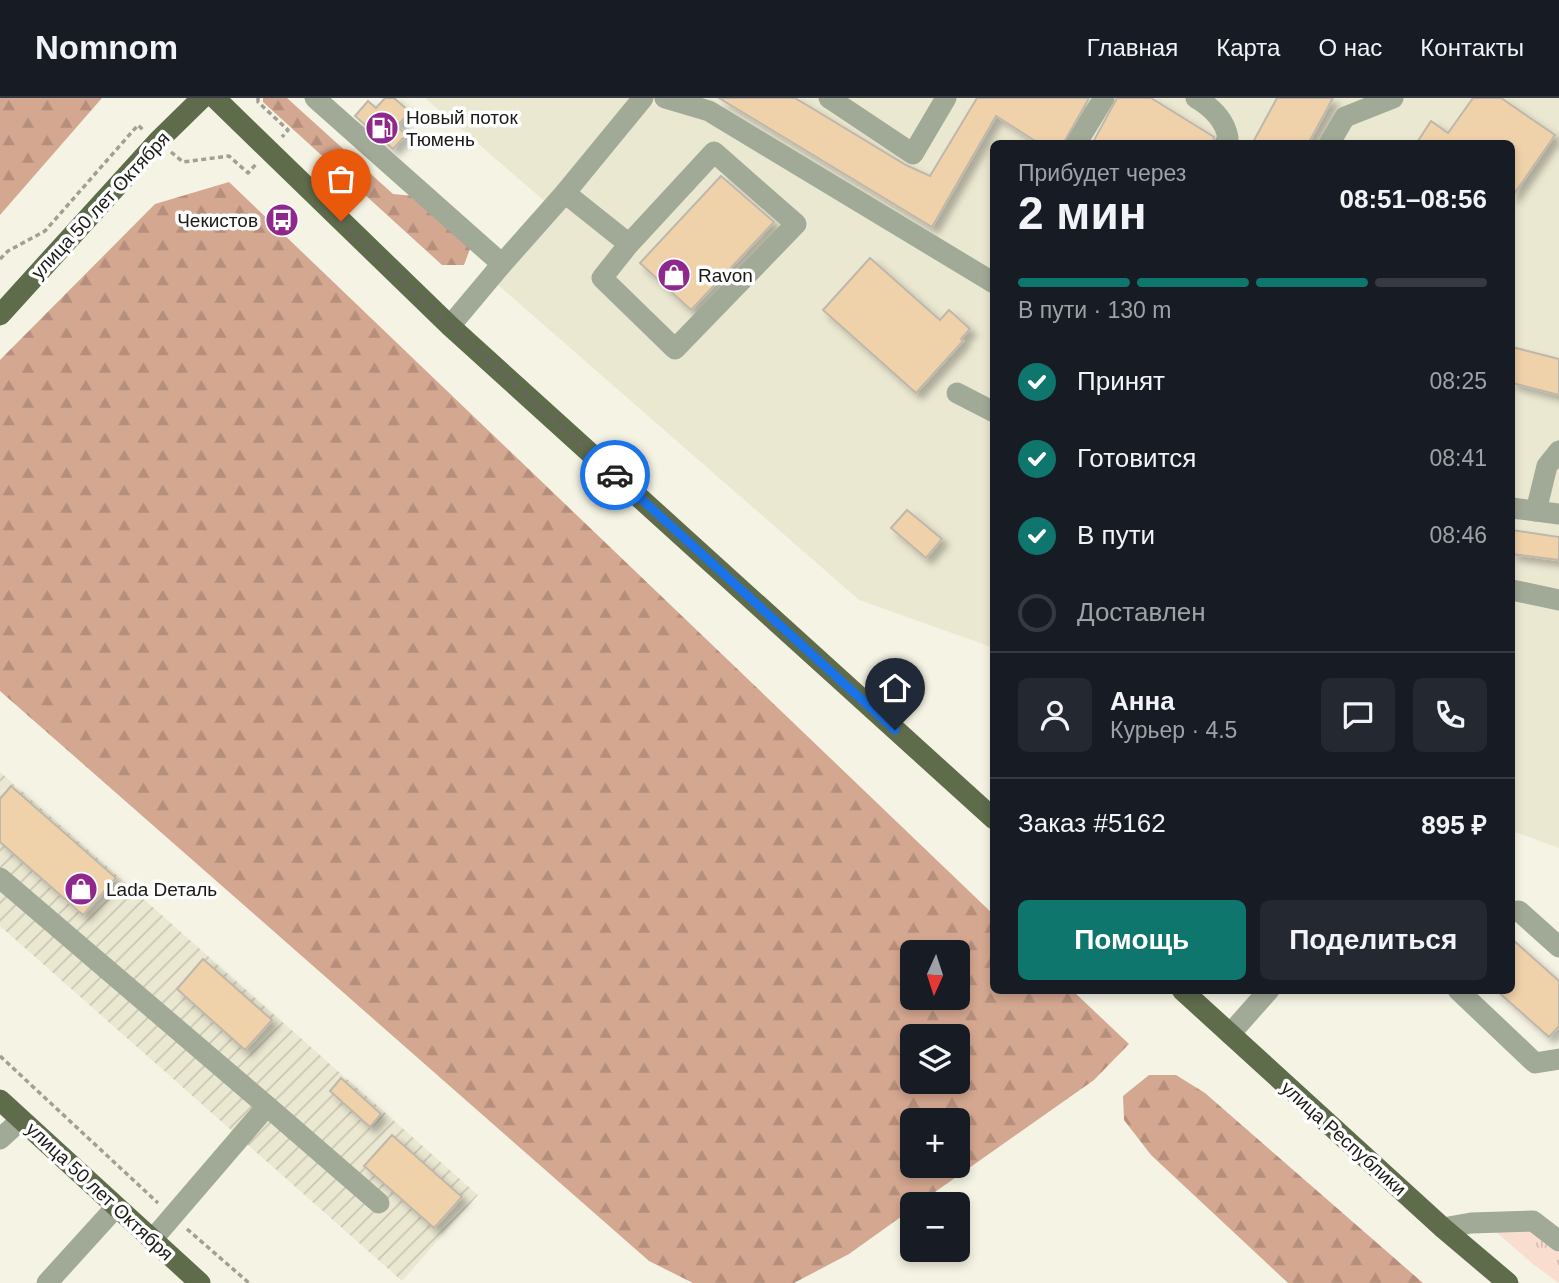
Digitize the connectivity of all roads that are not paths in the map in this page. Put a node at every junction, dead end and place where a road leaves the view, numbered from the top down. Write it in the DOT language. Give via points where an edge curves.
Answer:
graph roads {
  1 [pos="202,98"];
  2 [pos="215,98"];
  3 [pos="315,98"];
  4 [pos="643,98"];
  5 [pos="665,98"];
  6 [pos="829,98"];
  7 [pos="946,98"];
  8 [pos="1104,98"];
  9 [pos="1196,98"];
  10 [pos="1393,98"];
  11 [pos="1078,140"];
  12 [pos="1227,140"];
  13 [pos="1331,140"];
  14 [pos="565,193"];
  15 [pos="629,244"];
  16 [pos="502,264"];
  17 [pos="990,278"];
  18 [pos="0,315"];
  19 [pos="450,326"];
  20 [pos="957,393"];
  21 [pos="990,410"];
  22 [pos="1559,451"];
  23 [pos="1515,508"];
  24 [pos="1536,511"];
  25 [pos="1559,514"];
  26 [pos="1515,591"];
  27 [pos="1559,600"];
  28 [pos="990,815"];
  29 [pos="0,878"];
  30 [pos="1515,912"];
  31 [pos="1559,947"];
  32 [pos="1186,994"];
  33 [pos="1265,994"];
  34 [pos="1462,994"];
  35 [pos="1230,1034"];
  36 [pos="1559,1059"];
  37 [pos="0,1100"];
  38 [pos="267,1106"];
  39 [pos="21,1119"];
  40 [pos="0,1139"];
  41 [pos="379,1203"];
  42 [pos="116,1207"];
  43 [pos="1443,1228"];
  44 [pos="152,1240"];
  45 [pos="1559,1241"];
  46 [pos="47,1283"];
  47 [pos="200,1283"];
  48 [pos="1508,1283"];
  1 -- 18 [label="main road, улица 50 лет Октября"];
  2 -- 19 [label="main road"];
  3 -- 16 [label="lane"];
  4 -- 14 [label="lane"];
  5 -- 17 [label="lane" via="709,111"];
  6 -- 7 [label="lane" via="912,154"];
  8 -- 11 [label="lane"];
  9 -- 12 [label="lane" via="1226,123"];
  10 -- 13 [label="lane" via="1345,117"];
  14 -- 15 [label="lane"];
  14 -- 16 [label="lane"];
  15 -- 15 [label="lane" via="603,278 675,349 796,224 714,152"];
  16 -- 19 [label="lane"];
  19 -- 28 [label="main road"];
  20 -- 21 [label="lane"];
  22 -- 24 [label="lane" via="1547,466"];
  23 -- 24 [label="lane"];
  24 -- 25 [label="lane"];
  26 -- 27 [label="lane"];
  29 -- 38 [label="lane"];
  30 -- 31 [label="lane"];
  32 -- 35 [label="main road, улица Республики"];
  33 -- 35 [label="lane"];
  34 -- 36 [label="lane" via="1535,1063"];
  35 -- 43 [label="main road, улица Республики"];
  37 -- 39 [label="main road, улица 50 лет Октября"];
  38 -- 41 [label="lane"];
  38 -- 44 [label="lane"];
  39 -- 40 [label="lane"];
  39 -- 42 [label="main road, улица 50 лет Октября"];
  42 -- 44 [label="main road, улица 50 лет Октября"];
  42 -- 46 [label="lane"];
  43 -- 45 [label="lane" via="1533,1221"];
  43 -- 48 [label="main road, улица Республики"];
  44 -- 47 [label="main road, улица 50 лет Октября"];
}
